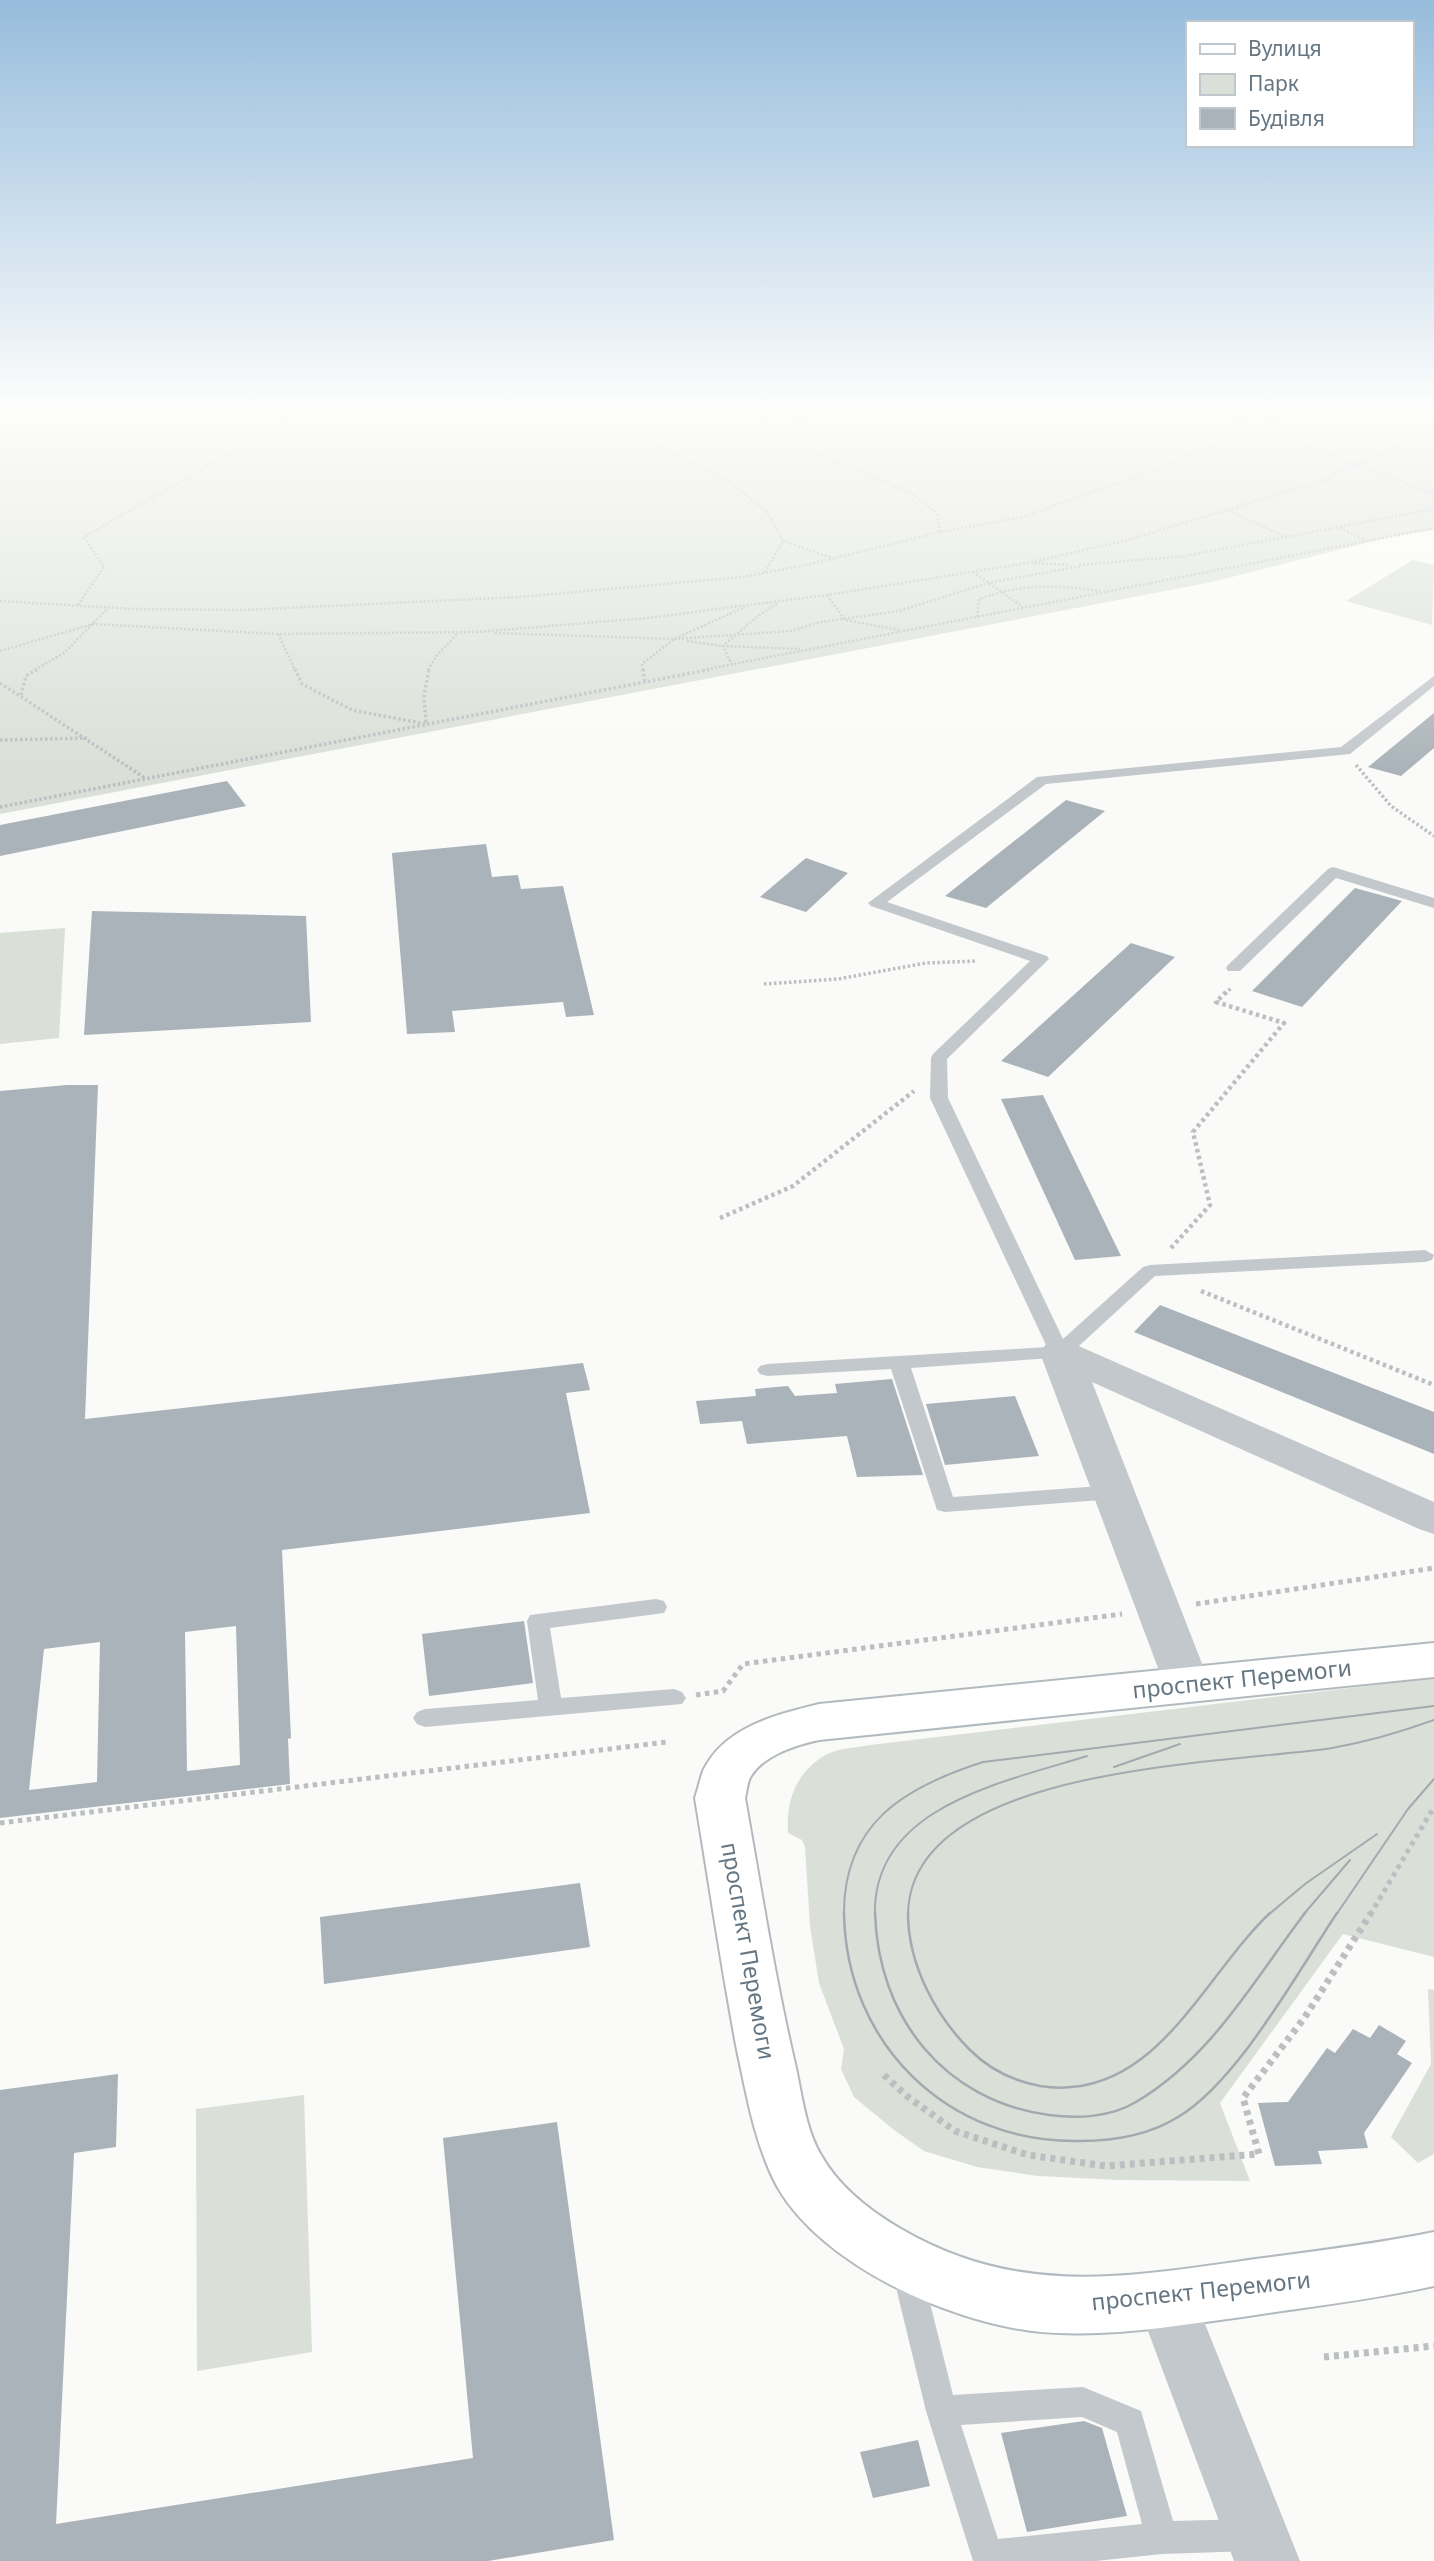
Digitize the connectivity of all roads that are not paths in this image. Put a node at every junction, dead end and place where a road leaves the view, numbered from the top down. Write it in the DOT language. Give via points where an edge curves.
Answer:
graph roads {
  1 [pos="1434,680"];
  2 [pos="1434,903"];
  3 [pos="1041,958"];
  4 [pos="1235,975"];
  5 [pos="1425,1256"];
  6 [pos="1060,1353"];
  7 [pos="899,1363"];
  8 [pos="767,1370"];
  9 [pos="1114,1492"];
  10 [pos="1434,1519"];
  11 [pos="656,1607"];
  12 [pos="1434,1660"];
  13 [pos="1187,1684"];
  14 [pos="674,1698"];
  15 [pos="551,1708"];
  16 [pos="425,1718"];
  17 [pos="1434,2259"];
  18 [pos="905,2263"];
  19 [pos="1166,2299"];
  20 [pos="941,2411"];
  21 [pos="1162,2538"];
  22 [pos="1263,2548"];
  1 -- 3 [label="lane" via="1345,751 1042,780 876,903"];
  2 -- 4 [label="lane" via="1333,872"];
  3 -- 6 [label="lane" via="939,1058 939,1098"];
  5 -- 6 [label="lane" via="1150,1271"];
  6 -- 7 [label="lane"];
  6 -- 9 [label="street"];
  6 -- 10 [label="street"];
  7 -- 8 [label="lane"];
  7 -- 9 [label="lane" via="944,1505"];
  9 -- 13 [label="street"];
  11 -- 15 [label="lane" via="538,1621"];
  12 -- 13 [label="main road, проспект Перемоги"];
  13 -- 18 [label="main road, проспект Перемоги" via="820,1722 784,1730 749,1751 729,1771 720,1798 758,2021 784,2130 798,2169 825,2206"];
  14 -- 15 [label="lane"];
  15 -- 16 [label="lane"];
  17 -- 19 [label="main road, проспект Перемоги"];
  18 -- 19 [label="main road, проспект Перемоги" via="972,2290 1032,2303"];
  18 -- 20 [label="lane"];
  19 -- 22 [label="street"];
  20 -- 21 [label="lane" via="1083,2402 1130,2422"];
  20 -- 21 [label="lane" via="987,2556"];
  21 -- 22 [label="lane"];
}
